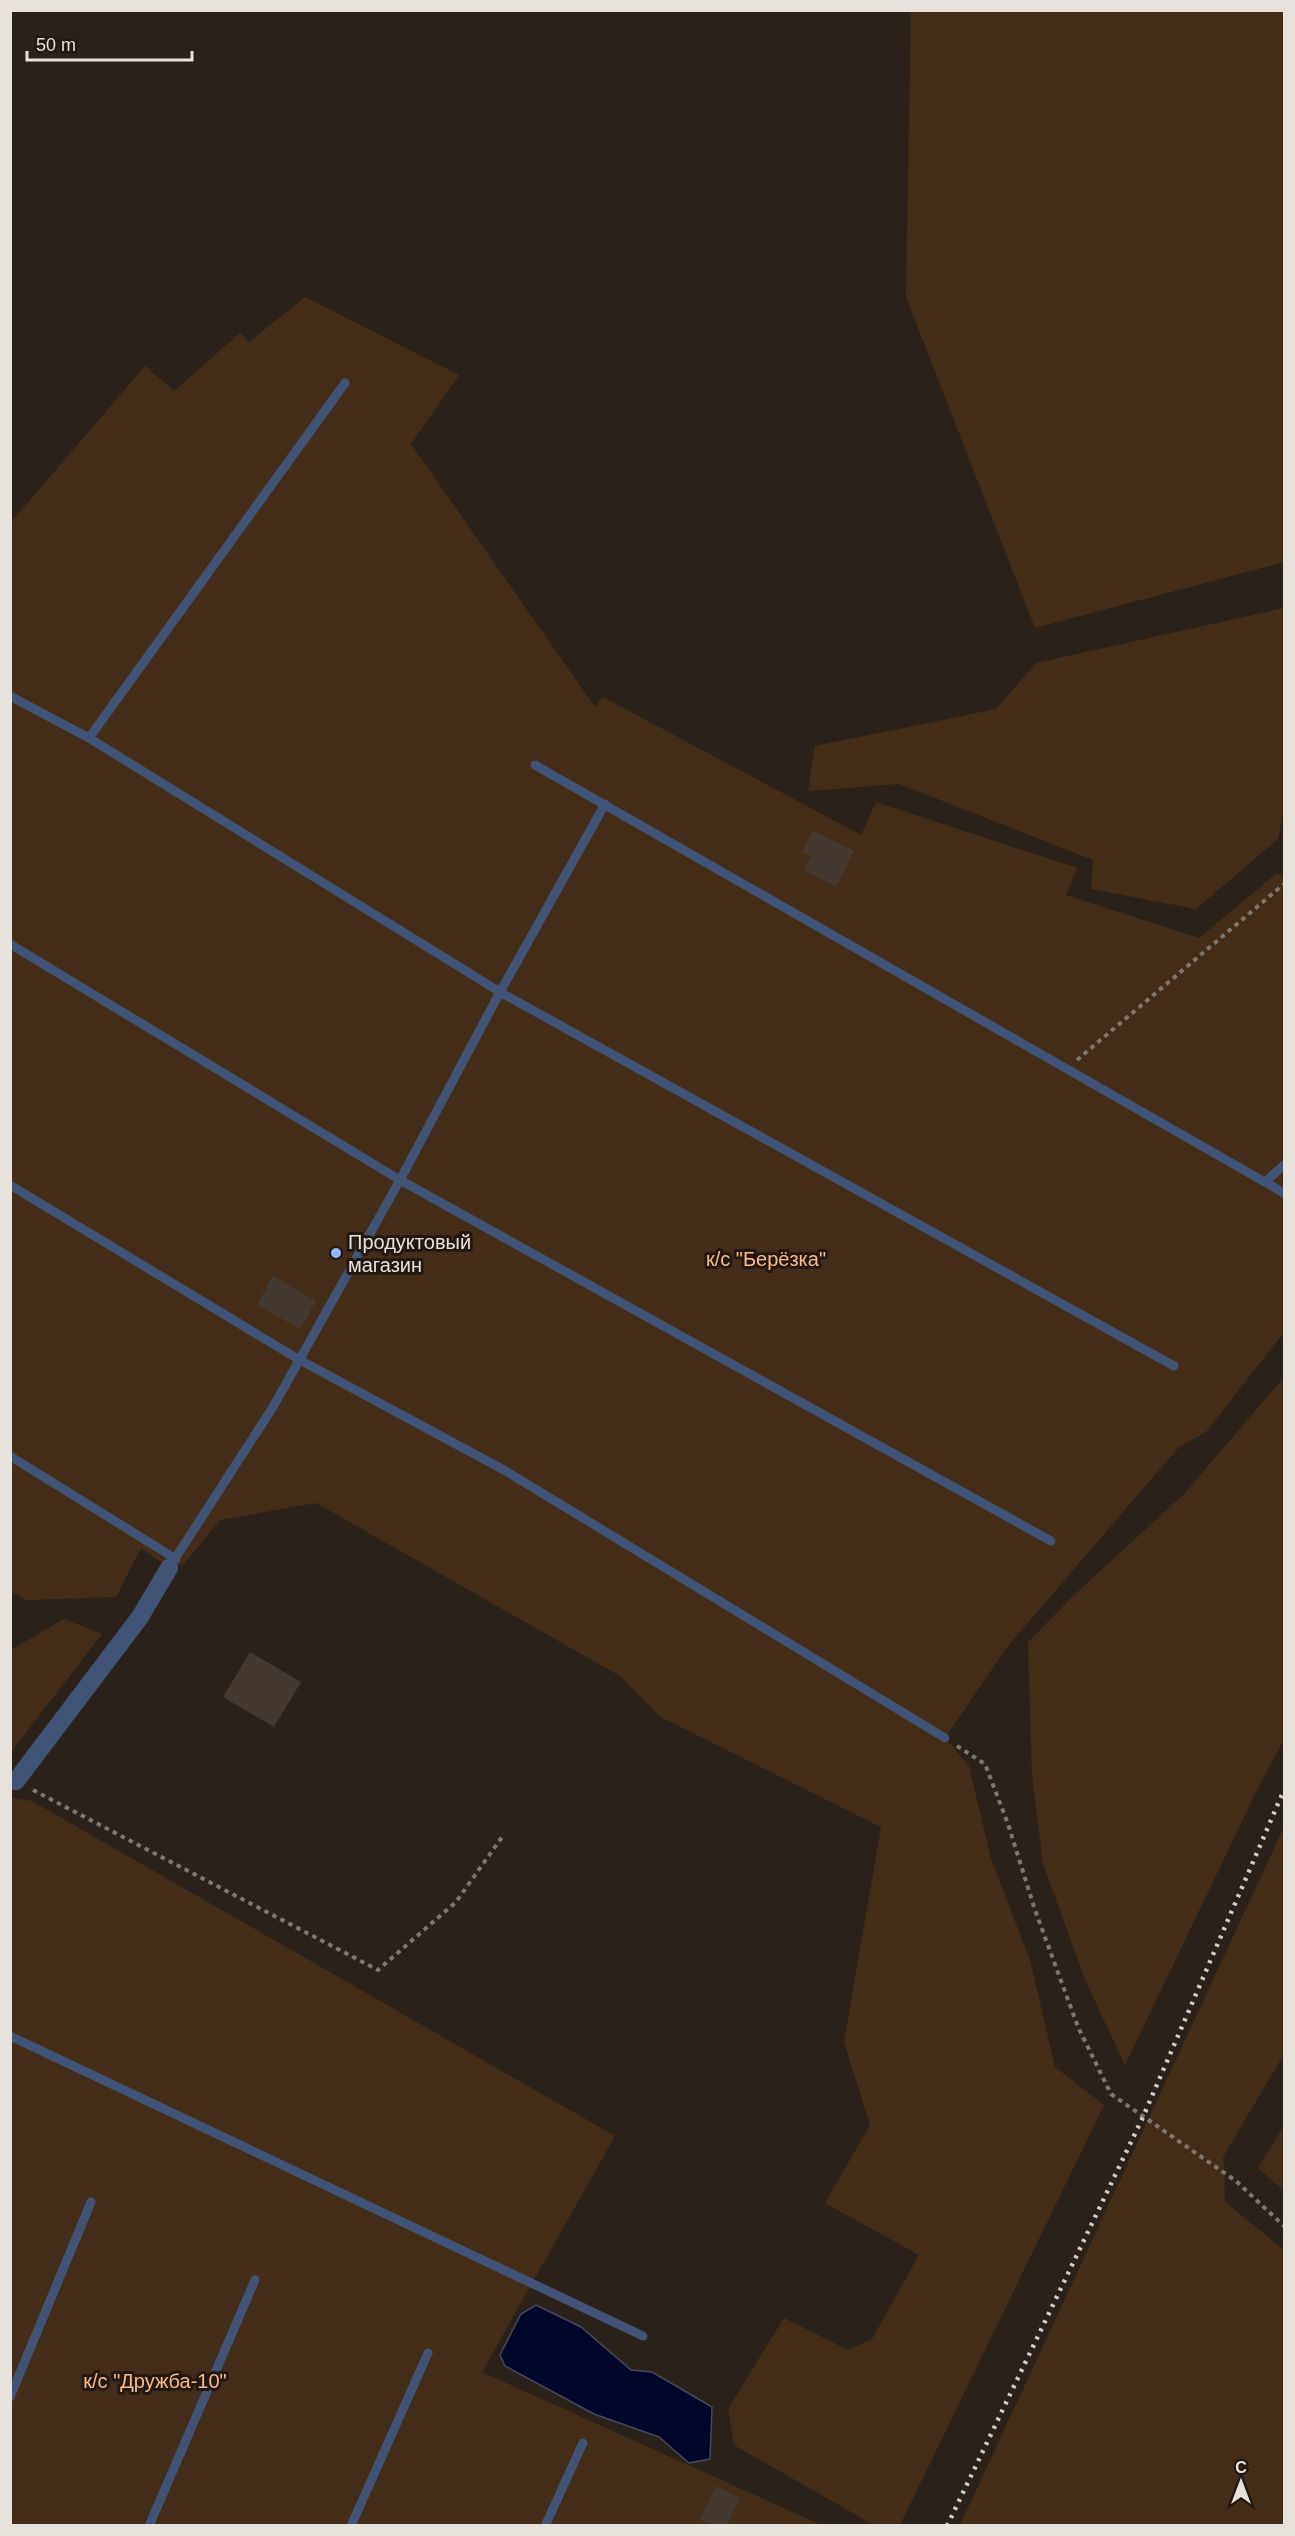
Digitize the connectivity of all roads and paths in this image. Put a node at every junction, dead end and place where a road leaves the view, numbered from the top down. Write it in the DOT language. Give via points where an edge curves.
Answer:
graph roads {
  1 [pos="345,383"];
  2 [pos="10,696"];
  3 [pos="89,738"];
  4 [pos="535,765"];
  5 [pos="605,804"];
  6 [pos="1284,884"];
  7 [pos="10,944"];
  8 [pos="500,992"];
  9 [pos="1068,1068"];
  10 [pos="1284,1165"];
  11 [pos="400,1180"];
  12 [pos="1265,1182"];
  13 [pos="10,1185"];
  14 [pos="1284,1193"];
  15 [pos="298,1359"];
  16 [pos="1174,1366"];
  17 [pos="10,1456"];
  18 [pos="1052,1541"];
  19 [pos="172,1564"];
  20 [pos="945,1738"];
  21 [pos="13,1781"];
  22 [pos="502,1836"];
  23 [pos="10,2036"];
  24 [pos="91,2202"];
  25 [pos="1284,2226"];
  26 [pos="255,2280"];
  27 [pos="644,2336"];
  28 [pos="428,2353"];
  29 [pos="10,2397"];
  30 [pos="583,2444"];
  31 [pos="149,2526"];
  32 [pos="351,2526"];
  33 [pos="546,2526"];
  1 -- 3 [label="lane"];
  2 -- 3 [label="lane"];
  3 -- 8 [label="lane"];
  4 -- 5 [label="lane"];
  5 -- 8 [label="lane"];
  5 -- 9 [label="lane"];
  6 -- 9 [label="path"];
  7 -- 11 [label="lane"];
  8 -- 11 [label="lane"];
  8 -- 16 [label="lane"];
  9 -- 12 [label="lane"];
  10 -- 12 [label="lane"];
  11 -- 15 [label="lane"];
  11 -- 18 [label="lane"];
  12 -- 14 [label="lane"];
  13 -- 15 [label="lane"];
  15 -- 19 [label="lane" via="273,1407"];
  15 -- 20 [label="lane" via="504,1470"];
  17 -- 19 [label="lane"];
  19 -- 21 [label="street" via="140,1617"];
  20 -- 25 [label="path" via="985,1764 1078,2027 1111,2094 1236,2181"];
  21 -- 22 [label="path" via="378,1970 456,1902"];
  23 -- 27 [label="lane"];
  24 -- 29 [label="lane"];
  26 -- 31 [label="lane"];
  28 -- 32 [label="lane"];
  30 -- 33 [label="lane"];
}
